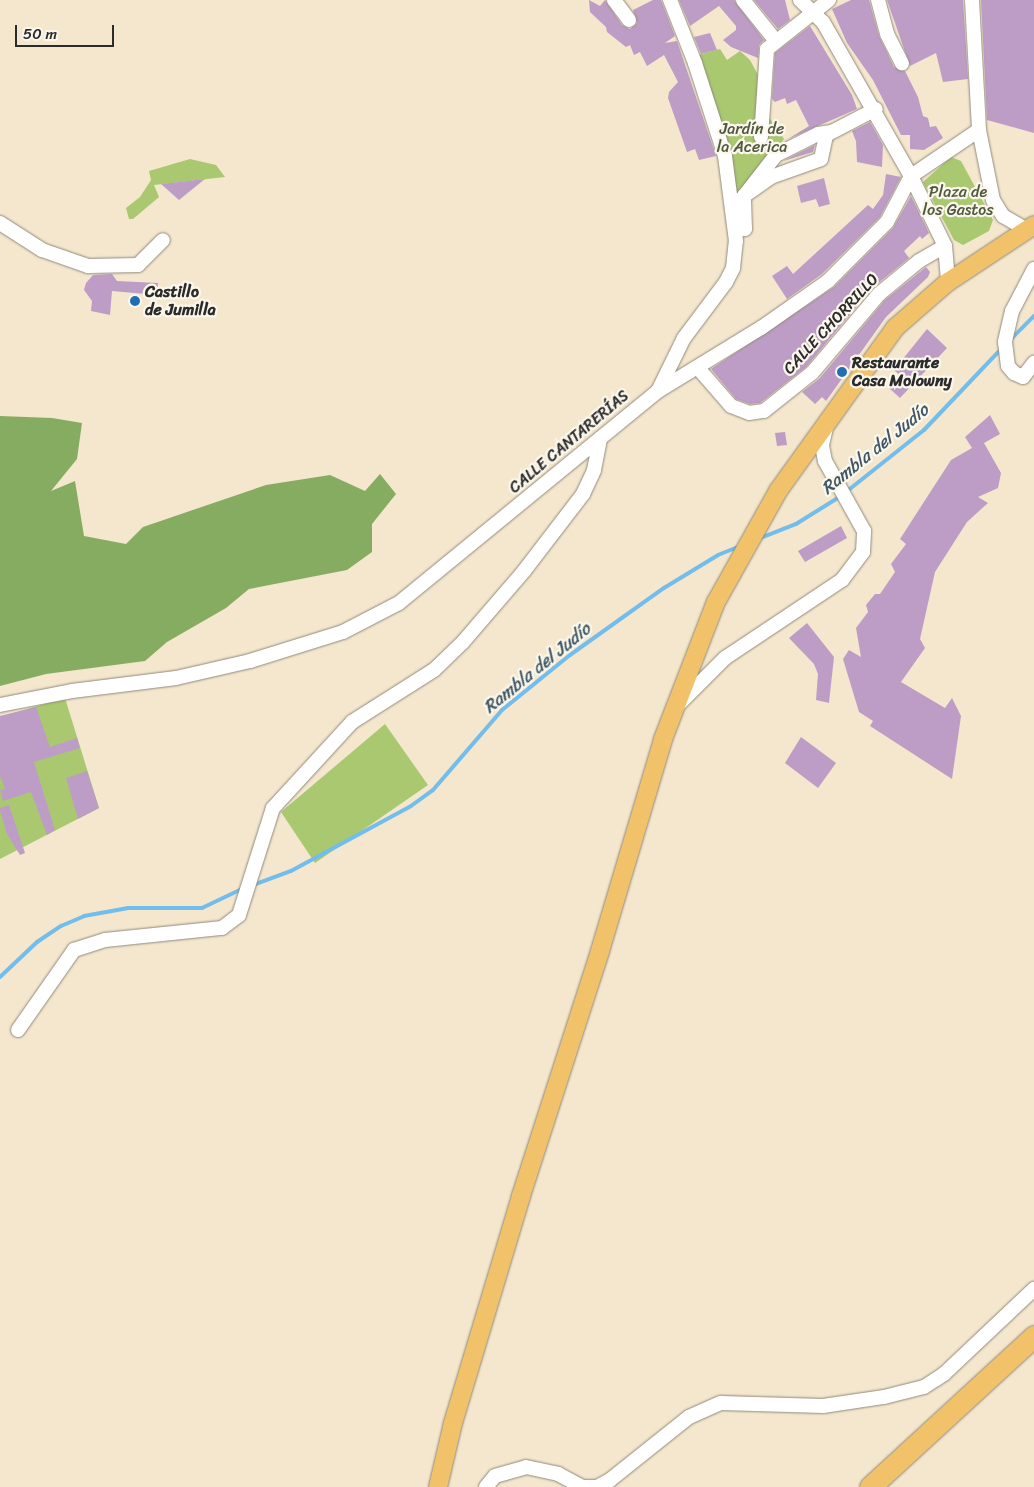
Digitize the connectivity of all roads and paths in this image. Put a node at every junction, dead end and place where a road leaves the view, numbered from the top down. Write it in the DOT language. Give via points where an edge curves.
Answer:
graph roads {
  1 [pos="614,0"];
  2 [pos="670,0"];
  3 [pos="743,0"];
  4 [pos="800,0"];
  5 [pos="828,0"];
  6 [pos="878,0"];
  7 [pos="972,0"];
  8 [pos="812,12"];
  9 [pos="629,20"];
  10 [pos="776,41"];
  11 [pos="902,63"];
  12 [pos="876,109"];
  13 [pos="979,130"];
  14 [pos="830,132"];
  15 [pos="761,137"];
  16 [pos="911,176"];
  17 [pos="744,196"];
  18 [pos="0,223"];
  19 [pos="1030,227"];
  20 [pos="735,230"];
  21 [pos="163,240"];
  22 [pos="945,246"];
  23 [pos="1034,269"];
  24 [pos="948,282"];
  25 [pos="1034,363"];
  26 [pos="698,368"];
  27 [pos="1028,378"];
  28 [pos="658,391"];
  29 [pos="828,419"];
  30 [pos="600,439"];
  31 [pos="0,705"];
  32 [pos="673,712"];
  33 [pos="18,1030"];
  34 [pos="1034,1290"];
  35 [pos="1034,1336"];
  36 [pos="453,1423"];
  37 [pos="429,1487"];
  38 [pos="438,1487"];
  39 [pos="486,1487"];
  40 [pos="870,1487"];
  1 -- 9 [label="street"];
  2 -- 20 [label="street" via="695,63 725,156"];
  3 -- 10 [label="street"];
  4 -- 8 [label="street"];
  5 -- 8 [label="street"];
  6 -- 11 [label="street" via="887,34"];
  7 -- 13 [label="street"];
  8 -- 10 [label="street"];
  8 -- 12 [label="street" via="823,22"];
  10 -- 15 [label="street" via="766,52"];
  12 -- 14 [label="street"];
  12 -- 16 [label="street"];
  13 -- 16 [label="street"];
  13 -- 19 [label="street" via="995,206 1003,216"];
  14 -- 17 [label="street" via="818,134 779,153"];
  14 -- 17 [label="street" via="824,140 821,159 776,175"];
  16 -- 22 [label="street"];
  16 -- 26 [label="street, CALLE CANTARERÍAS" via="892,216 840,271 805,300"];
  17 -- 20 [label="street" via="745,229"];
  18 -- 21 [label="street" via="42,250 88,266 138,265"];
  19 -- 24 [label="main road"];
  20 -- 28 [label="street" via="735,257 726,282 684,338"];
  22 -- 24 [label="street"];
  22 -- 26 [label="street, CALLE CHORRILLO" via="919,261 879,294 812,373 764,411 743,412 730,406"];
  23 -- 27 [label="street" via="1017,300 1006,332 1008,366"];
  24 -- 29 [label="main road" via="895,328"];
  25 -- 27 [label="street"];
  26 -- 28 [label="street, CALLE CANTARERÍAS"];
  28 -- 30 [label="street, CALLE CANTARERÍAS"];
  29 -- 32 [label="main road" via="769,506 716,602"];
  29 -- 32 [label="street" via="822,445 832,479 854,512 866,540 851,571 830,589 714,667"];
  30 -- 31 [label="street, CALLE CANTARERÍAS" via="394,606 343,632 205,672"];
  30 -- 33 [label="street" via="594,470 583,494 524,572 462,642 434,670 352,722 273,808 239,915 222,928 104,940 74,950"];
  32 -- 36 [label="main road"];
  34 -- 39 [label="street" via="944,1374 924,1387 823,1406 721,1403 689,1417 616,1476 597,1487 582,1486 558,1474 526,1467 495,1476"];
  35 -- 40 [label="highway"];
  36 -- 37 [label="main road"];
  36 -- 38 [label="main road"];
}
